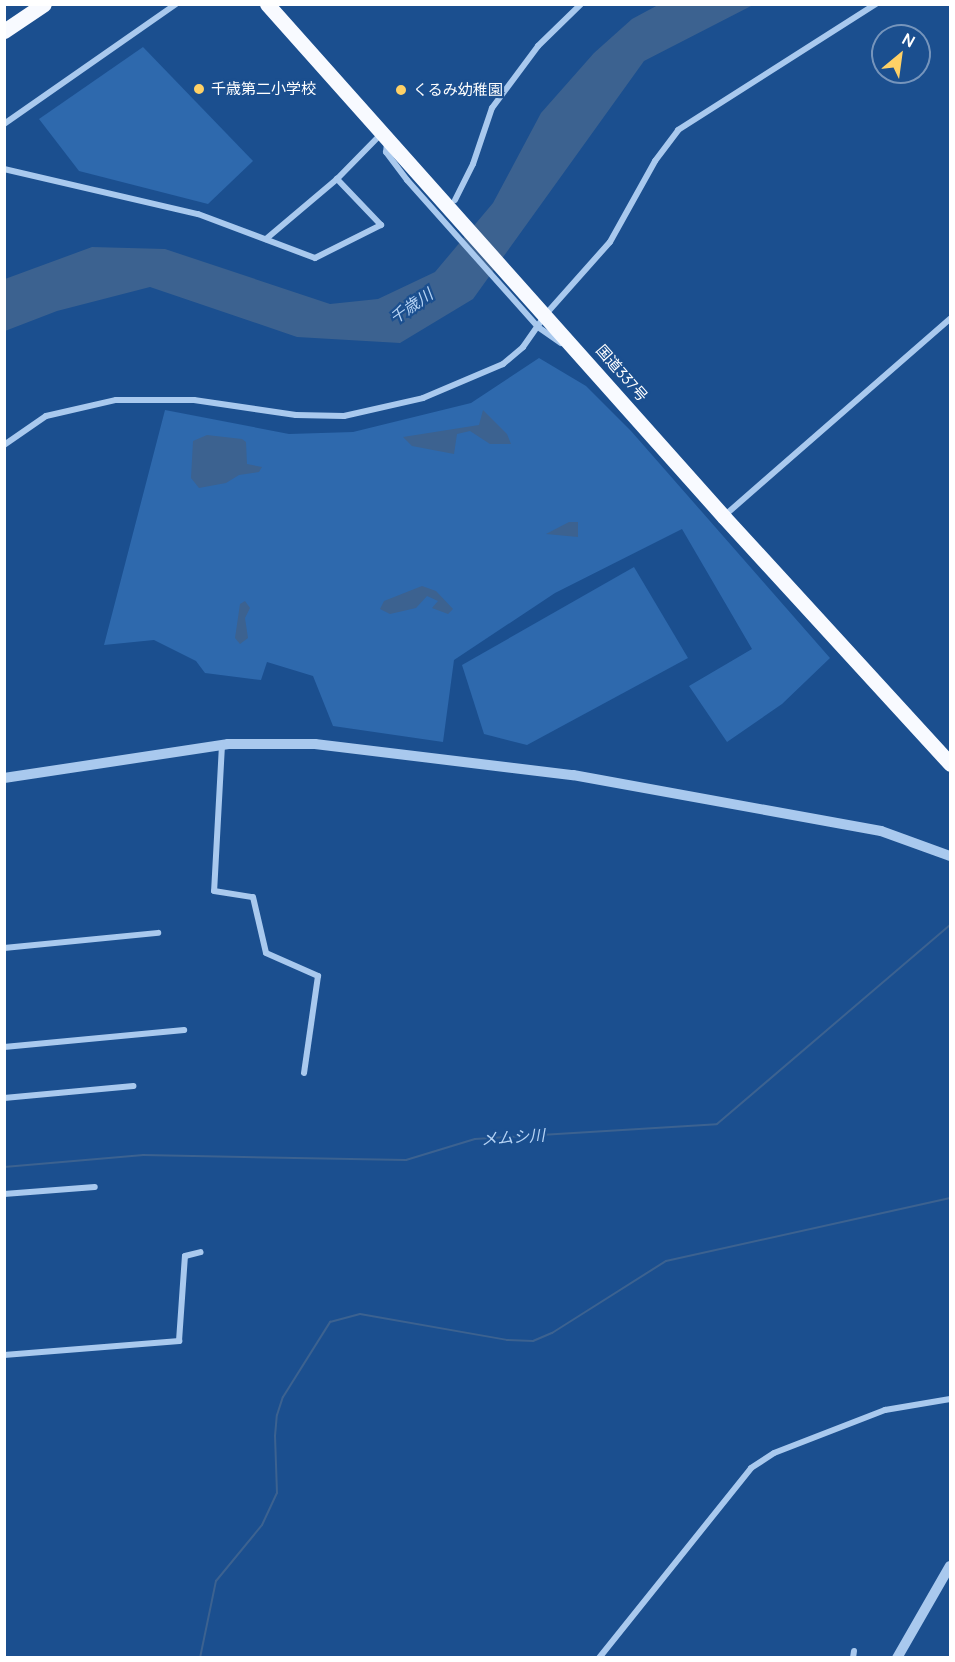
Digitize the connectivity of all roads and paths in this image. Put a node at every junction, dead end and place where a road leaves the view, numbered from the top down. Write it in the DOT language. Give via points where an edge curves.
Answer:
graph roads {
  1 [pos="44,4"];
  2 [pos="176,4"];
  3 [pos="267,4"];
  4 [pos="581,4"];
  5 [pos="876,4"];
  6 [pos="4,31"];
  7 [pos="4,124"];
  8 [pos="385,136"];
  9 [pos="5,171"];
  10 [pos="337,179"];
  11 [pos="456,200"];
  12 [pos="266,239"];
  13 [pos="951,319"];
  14 [pos="542,320"];
  15 [pos="4,445"];
  16 [pos="724,516"];
  17 [pos="222,745"];
  18 [pos="951,764"];
  19 [pos="4,778"];
  20 [pos="951,856"];
  21 [pos="159,933"];
  22 [pos="4,948"];
  23 [pos="184,1030"];
  24 [pos="4,1047"];
  25 [pos="304,1073"];
  26 [pos="133,1086"];
  27 [pos="4,1098"];
  28 [pos="95,1187"];
  29 [pos="4,1194"];
  30 [pos="201,1252"];
  31 [pos="4,1355"];
  32 [pos="951,1399"];
  33 [pos="951,1566"];
  34 [pos="599,1658"];
  35 [pos="897,1658"];
  1 -- 6 [label="highway"];
  2 -- 7 [label="street"];
  3 -- 8 [label="highway, 国道337号"];
  4 -- 11 [label="street" via="538,46 492,108 474,164"];
  5 -- 14 [label="street" via="678,130 655,161 610,242"];
  8 -- 10 [label="street"];
  8 -- 14 [label="highway, 国道337号" via="435,201"];
  9 -- 12 [label="street" via="171,206"];
  10 -- 12 [label="street"];
  10 -- 12 [label="street" via="381,225 315,258"];
  13 -- 16 [label="street"];
  14 -- 15 [label="street" via="523,347 503,364 423,398 382,409 344,416 296,415 194,400 116,400 46,416"];
  14 -- 16 [label="highway, 国道337号" via="590,364"];
  16 -- 18 [label="highway, 国道337号"];
  17 -- 19 [label="street"];
  17 -- 20 [label="street" via="315,744 544,771 881,831"];
  17 -- 25 [label="street" via="214,891 253,897 266,953 318,976"];
  21 -- 22 [label="street"];
  23 -- 24 [label="street"];
  26 -- 27 [label="street"];
  28 -- 29 [label="street"];
  30 -- 31 [label="street" via="185,1256 178,1341"];
  32 -- 34 [label="street" via="902,1405 868,1416 774,1453 751,1468"];
  33 -- 35 [label="street"];
}
